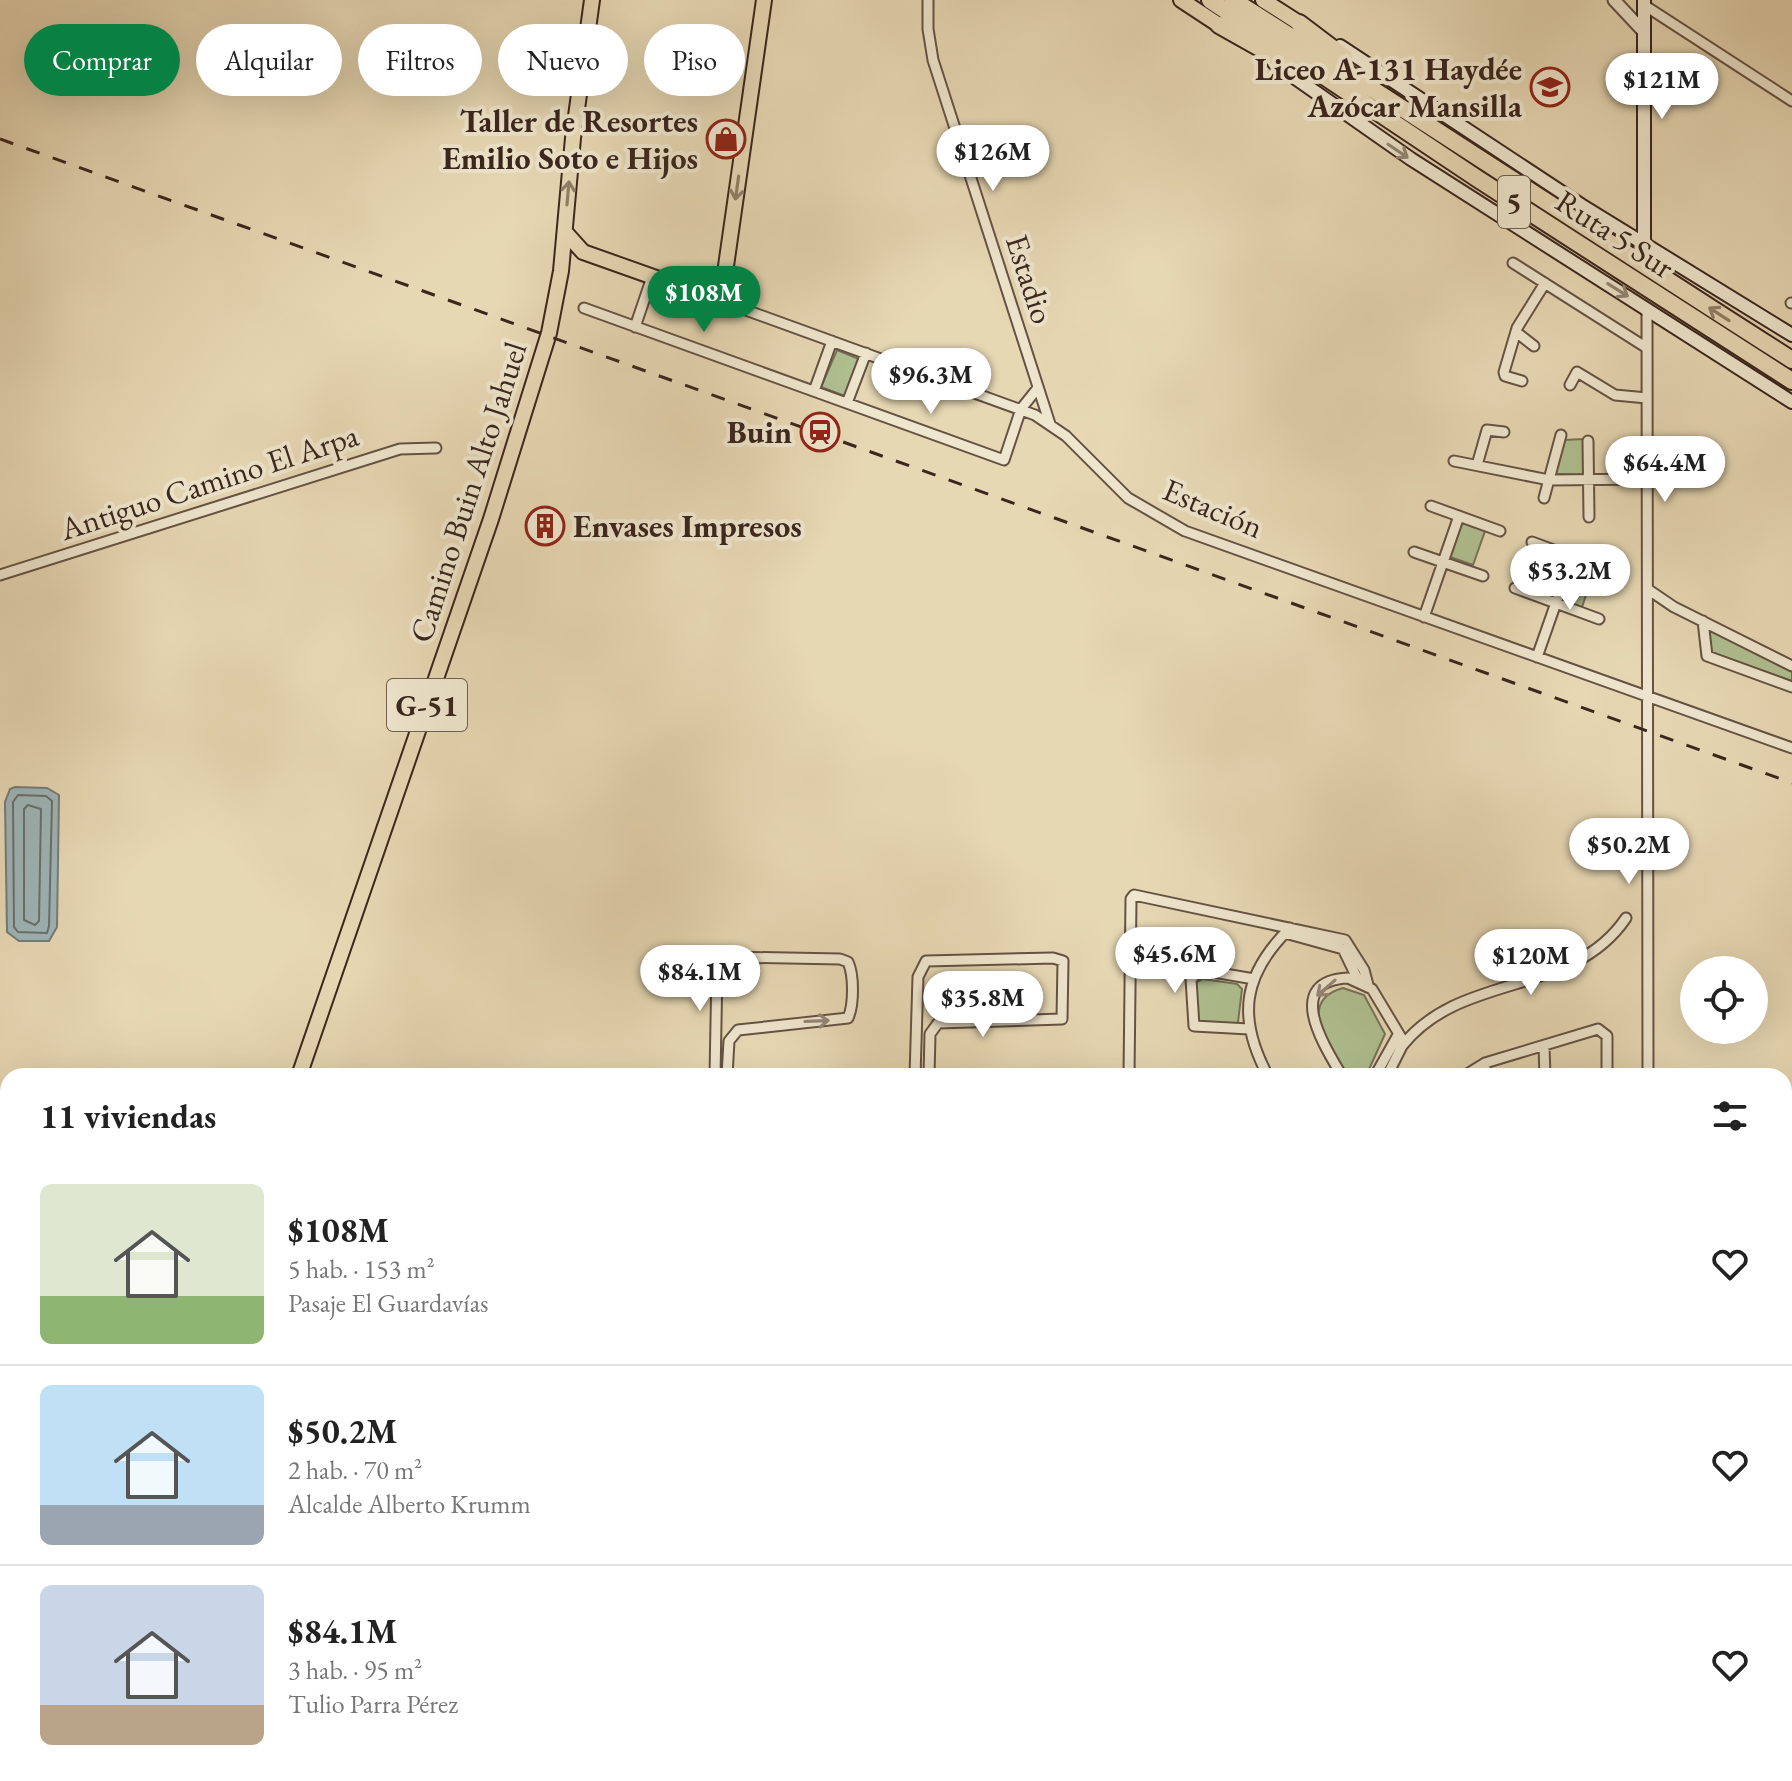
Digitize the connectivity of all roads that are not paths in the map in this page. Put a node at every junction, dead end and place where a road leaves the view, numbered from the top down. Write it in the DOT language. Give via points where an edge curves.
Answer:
graph roads {
  1 [pos="592,0"];
  2 [pos="764,0"];
  3 [pos="928,0"];
  4 [pos="1181,0"];
  5 [pos="1210,0"];
  6 [pos="1233,0"];
  7 [pos="1263,0"];
  8 [pos="1614,0"];
  9 [pos="1644,2"];
  10 [pos="1299,23"];
  11 [pos="1219,25"];
  12 [pos="1644,32"];
  13 [pos="1792,101"];
  14 [pos="1376,110"];
  15 [pos="1446,136"];
  16 [pos="565,232"];
  17 [pos="1644,243"];
  18 [pos="595,257"];
  19 [pos="1513,263"];
  20 [pos="561,271"];
  21 [pos="652,277"];
  22 [pos="1545,283"];
  23 [pos="721,301"];
  24 [pos="584,308"];
  25 [pos="1647,309"];
  26 [pos="635,327"];
  27 [pos="1516,332"];
  28 [pos="1792,335"];
  29 [pos="832,341"];
  30 [pos="1534,346"];
  31 [pos="1647,348"];
  32 [pos="866,353"];
  33 [pos="1792,360"];
  34 [pos="1522,381"];
  35 [pos="1792,381"];
  36 [pos="1570,385"];
  37 [pos="1037,389"];
  38 [pos="814,391"];
  39 [pos="1647,398"];
  40 [pos="1792,402"];
  41 [pos="847,403"];
  42 [pos="1021,409"];
  43 [pos="1050,424"];
  44 [pos="1504,432"];
  45 [pos="1561,435"];
  46 [pos="1588,441"];
  47 [pos="436,448"];
  48 [pos="1454,461"];
  49 [pos="1477,465"];
  50 [pos="1648,479"];
  51 [pos="1549,480"];
  52 [pos="1589,480"];
  53 [pos="1544,498"];
  54 [pos="1431,506"];
  55 [pos="1459,516"];
  56 [pos="1589,517"];
  57 [pos="1500,531"];
  58 [pos="1532,542"];
  59 [pos="1414,552"];
  60 [pos="1572,557"];
  61 [pos="1443,562"];
  62 [pos="1597,566"];
  63 [pos="0,575"];
  64 [pos="1483,576"];
  65 [pos="1515,588"];
  66 [pos="1649,590"];
  67 [pos="1556,603"];
  68 [pos="1674,607"];
  69 [pos="1649,608"];
  70 [pos="1424,617"];
  71 [pos="1599,619"];
  72 [pos="1703,621"];
  73 [pos="1537,657"];
  74 [pos="1792,666"];
  75 [pos="1792,687"];
  76 [pos="1649,697"];
  77 [pos="1792,748"];
  78 [pos="1626,918"];
  79 [pos="1288,931"];
  80 [pos="1254,979"];
  81 [pos="1358,980"];
  82 [pos="1368,985"];
  83 [pos="918,1012"];
  84 [pos="716,1027"];
  85 [pos="933,1028"];
  86 [pos="917,1029"];
  87 [pos="1249,1029"];
  88 [pos="733,1034"];
  89 [pos="1398,1035"];
  90 [pos="1402,1046"];
  91 [pos="1544,1046"];
  92 [pos="1485,1063"];
  93 [pos="302,1068"];
  94 [pos="715,1068"];
  95 [pos="727,1068"];
  96 [pos="915,1068"];
  97 [pos="930,1068"];
  98 [pos="1129,1068"];
  99 [pos="1265,1068"];
  100 [pos="1337,1068"];
  101 [pos="1379,1068"];
  102 [pos="1391,1068"];
  103 [pos="1477,1068"];
  104 [pos="1485,1068"];
  105 [pos="1545,1068"];
  106 [pos="1607,1068"];
  107 [pos="1648,1068"];
  16 -- 1 [label="main road, G-51, one-way"];
  2 -- 23 [label="main road, one-way"];
  3 -- 37 [label="street, Estadio" via="933,60"];
  4 -- 11 [label="main road"];
  5 -- 14 [label="highway, Ruta 5 Sur / 5"];
  6 -- 15 [label="highway, Ruta 5 Sur / 5"];
  7 -- 10 [label="main road"];
  8 -- 12 [label="street"];
  9 -- 12 [label="main road"];
  9 -- 13 [label="street"];
  10 -- 15 [label="highway"];
  10 -- 17 [label="main road"];
  11 -- 14 [label="highway"];
  11 -- 25 [label="main road, one-way" via="1387,144"];
  12 -- 17 [label="main road"];
  14 -- 35 [label="highway, Ruta 5 Sur / 5"];
  33 -- 15 [label="highway, Ruta 5 Sur / 5, one-way"];
  16 -- 18 [label="main road, Estación" via="577,248"];
  16 -- 20 [label="main road, G-51"];
  17 -- 28 [label="main road"];
  18 -- 20 [label="main road" via="575,260"];
  18 -- 21 [label="main road, Estación"];
  19 -- 22 [label="street"];
  20 -- 93 [label="main road, Camino Buin Alto Jahuel / G-51" via="549,333 496,505"];
  21 -- 23 [label="main road, Estación"];
  21 -- 26 [label="street"];
  22 -- 27 [label="street"];
  22 -- 31 [label="street"];
  23 -- 29 [label="street, Estación"];
  24 -- 26 [label="street"];
  25 -- 31 [label="street"];
  25 -- 40 [label="main road"];
  26 -- 38 [label="street"];
  27 -- 30 [label="street"];
  27 -- 34 [label="street" via="1503,373"];
  29 -- 32 [label="street, Estación"];
  29 -- 38 [label="street"];
  31 -- 39 [label="street"];
  32 -- 41 [label="street"];
  32 -- 42 [label="street, Estación"];
  36 -- 39 [label="street" via="1577,372 1615,395"];
  37 -- 42 [label="street"];
  37 -- 43 [label="street, Estadio"];
  38 -- 41 [label="street"];
  39 -- 50 [label="street"];
  41 -- 42 [label="street" via="1004,460"];
  42 -- 43 [label="street, Estación"];
  43 -- 70 [label="street, Estación" via="1128,498 1164,522"];
  44 -- 49 [label="street" via="1487,430"];
  45 -- 51 [label="street"];
  46 -- 52 [label="street"];
  47 -- 63 [label="street, Antiguo Camino El Arpa" via="400,449"];
  48 -- 49 [label="street"];
  49 -- 51 [label="street"];
  50 -- 52 [label="street"];
  50 -- 66 [label="street"];
  51 -- 52 [label="street"];
  51 -- 53 [label="street"];
  52 -- 56 [label="street"];
  54 -- 55 [label="street"];
  55 -- 57 [label="street"];
  55 -- 61 [label="street"];
  58 -- 60 [label="street"];
  59 -- 61 [label="street"];
  60 -- 62 [label="street"];
  60 -- 67 [label="street"];
  61 -- 64 [label="street"];
  61 -- 70 [label="street"];
  65 -- 67 [label="street"];
  66 -- 68 [label="street"];
  66 -- 69 [label="street"];
  67 -- 71 [label="street"];
  67 -- 73 [label="street"];
  68 -- 69 [label="street"];
  68 -- 72 [label="street"];
  69 -- 76 [label="street"];
  70 -- 73 [label="street, Estación"];
  72 -- 74 [label="street"];
  72 -- 75 [label="street" via="1707,656"];
  73 -- 76 [label="street, Estación"];
  76 -- 77 [label="street, Estación"];
  76 -- 107 [label="street"];
  78 -- 90 [label="street" via="1581,961 1457,1001 1429,1018"];
  79 -- 80 [label="street"];
  79 -- 81 [label="street" via="1343,949"];
  79 -- 82 [label="street" via="1345,940"];
  79 -- 98 [label="street" via="1133,896"];
  80 -- 87 [label="street"];
  80 -- 87 [label="street" via="1202,970 1191,979 1194,1026"];
  81 -- 82 [label="street"];
  81 -- 100 [label="street, one-way" via="1330,982 1312,1006 1314,1027"];
  82 -- 89 [label="street"];
  83 -- 85 [label="street"];
  83 -- 85 [label="street" via="918,977 926,961 1061,960 1060,1021"];
  83 -- 86 [label="street"];
  84 -- 88 [label="street"];
  88 -- 84 [label="street, one-way" via="752,1026 848,1018 851,970 846,961 721,960"];
  84 -- 94 [label="street"];
  85 -- 86 [label="street"];
  85 -- 97 [label="street"];
  86 -- 96 [label="street"];
  87 -- 99 [label="street"];
  88 -- 95 [label="street"];
  89 -- 90 [label="street"];
  89 -- 101 [label="street"];
  90 -- 102 [label="street"];
  91 -- 92 [label="street"];
  91 -- 105 [label="street"];
  91 -- 106 [label="street" via="1601,1030 1607,1038"];
  92 -- 103 [label="street"];
  92 -- 104 [label="street"];
}
